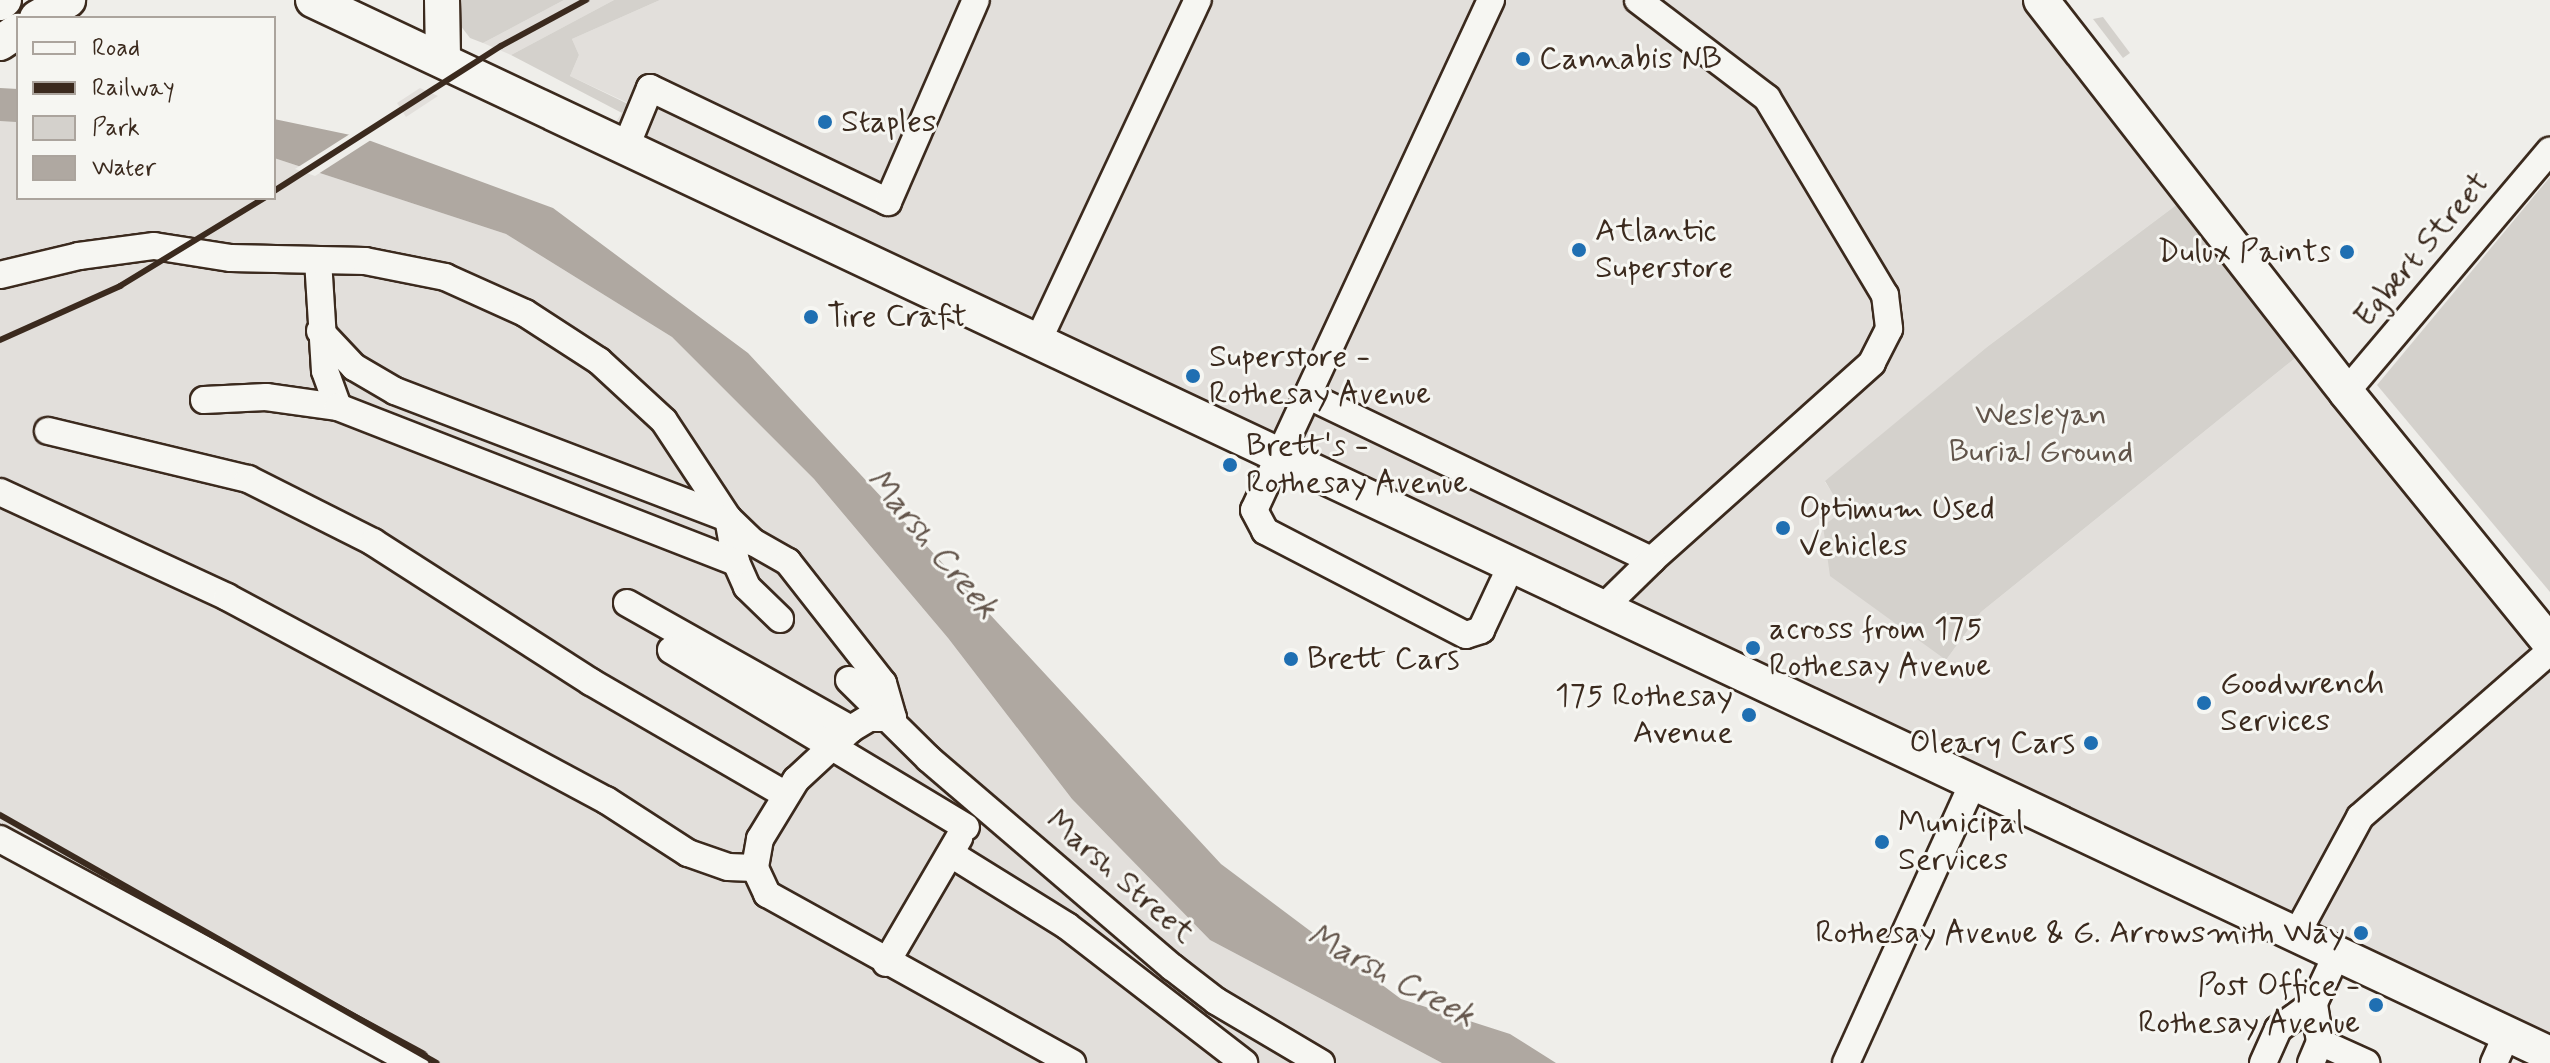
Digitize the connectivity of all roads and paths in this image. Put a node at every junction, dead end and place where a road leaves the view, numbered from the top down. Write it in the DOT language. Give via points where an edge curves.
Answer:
graph roads {
  1 [pos="68,0"];
  2 [pos="313,0"];
  3 [pos="442,0"];
  4 [pos="976,0"];
  5 [pos="1198,0"];
  6 [pos="1491,0"];
  7 [pos="2041,0"];
  8 [pos="1654,3"];
  9 [pos="363,9"];
  10 [pos="40,16"];
  11 [pos="443,60"];
  12 [pos="625,149"];
  13 [pos="2550,151"];
  14 [pos="318,260"];
  15 [pos="0,275"];
  16 [pos="320,331"];
  17 [pos="1037,343"];
  18 [pos="2346,392"];
  19 [pos="1309,396"];
  20 [pos="204,400"];
  21 [pos="338,407"];
  22 [pos="48,431"];
  23 [pos="1280,457"];
  24 [pos="0,492"];
  25 [pos="728,518"];
  26 [pos="1652,560"];
  27 [pos="736,562"];
  28 [pos="1511,566"];
  29 [pos="627,603"];
  30 [pos="1602,609"];
  31 [pos="780,619"];
  32 [pos="2550,643"];
  33 [pos="671,650"];
  34 [pos="2550,651"];
  35 [pos="849,680"];
  36 [pos="893,718"];
  37 [pos="851,729"];
  38 [pos="830,749"];
  39 [pos="1973,783"];
  40 [pos="786,795"];
  41 [pos="987,807"];
  42 [pos="966,827"];
  43 [pos="0,839"];
  44 [pos="951,854"];
  45 [pos="755,868"];
  46 [pos="2296,935"];
  47 [pos="2337,954"];
  48 [pos="886,963"];
  49 [pos="2314,1003"];
  50 [pos="2500,1048"];
  51 [pos="2315,1053"];
  52 [pos="2550,1054"];
  53 [pos="415,1063"];
  54 [pos="1072,1063"];
  55 [pos="1244,1063"];
  56 [pos="1321,1063"];
  57 [pos="1846,1063"];
  58 [pos="2263,1063"];
  59 [pos="2366,1063"];
  1 -- 10 [label="main road"];
  2 -- 9 [label="main road"];
  3 -- 11 [label="main road"];
  4 -- 12 [label="street" via="888,202 650,88"];
  5 -- 17 [label="street"];
  6 -- 19 [label="street"];
  7 -- 18 [label="main road"];
  8 -- 26 [label="street" via="1767,98 1885,295 1889,329 1872,363"];
  9 -- 11 [label="main road"];
  11 -- 12 [label="main road"];
  12 -- 17 [label="main road"];
  13 -- 18 [label="street, Egbert Street"];
  14 -- 15 [label="street" via="231,258 154,246 79,256"];
  14 -- 16 [label="street"];
  14 -- 25 [label="street" via="365,261 445,277 525,313 599,361 664,421"];
  16 -- 21 [label="street" via="325,371"];
  16 -- 25 [label="street" via="354,367 395,391"];
  17 -- 23 [label="main road"];
  18 -- 32 [label="main road"];
  19 -- 23 [label="street"];
  19 -- 26 [label="street"];
  20 -- 21 [label="street" via="266,397"];
  21 -- 27 [label="street"];
  22 -- 40 [label="street" via="167,457 262,486 373,542 591,682"];
  23 -- 28 [label="main road"];
  23 -- 28 [label="street" via="1254,510 1265,531 1466,635 1481,630"];
  24 -- 45 [label="street" via="241,604 592,793 688,853 728,867"];
  25 -- 27 [label="street"];
  25 -- 36 [label="street" via="753,542 788,562 883,683"];
  26 -- 30 [label="street"];
  27 -- 31 [label="street" via="747,587"];
  28 -- 30 [label="main road"];
  29 -- 37 [label="street"];
  30 -- 39 [label="main road"];
  33 -- 38 [label="street"];
  34 -- 46 [label="street" via="2360,817"];
  35 -- 36 [label="street, Marsh Street"];
  36 -- 37 [label="street" via="869,718"];
  36 -- 41 [label="street, Marsh Street" via="929,759"];
  37 -- 38 [label="street"];
  38 -- 40 [label="street"];
  38 -- 42 [label="street"];
  39 -- 46 [label="main road"];
  39 -- 57 [label="street"];
  40 -- 45 [label="street" via="760,839"];
  41 -- 42 [label="street"];
  41 -- 56 [label="street, Marsh Street" via="1205,993"];
  42 -- 44 [label="street"];
  43 -- 53 [label="street"];
  44 -- 48 [label="street"];
  44 -- 55 [label="street" via="1067,926"];
  45 -- 48 [label="street" via="767,894"];
  46 -- 47 [label="main road"];
  47 -- 49 [label="street"];
  47 -- 50 [label="main road"];
  48 -- 54 [label="street"];
  49 -- 51 [label="street"];
  49 -- 58 [label="street" via="2278,1029"];
  50 -- 52 [label="main road"];
  51 -- 59 [label="street"];
}
